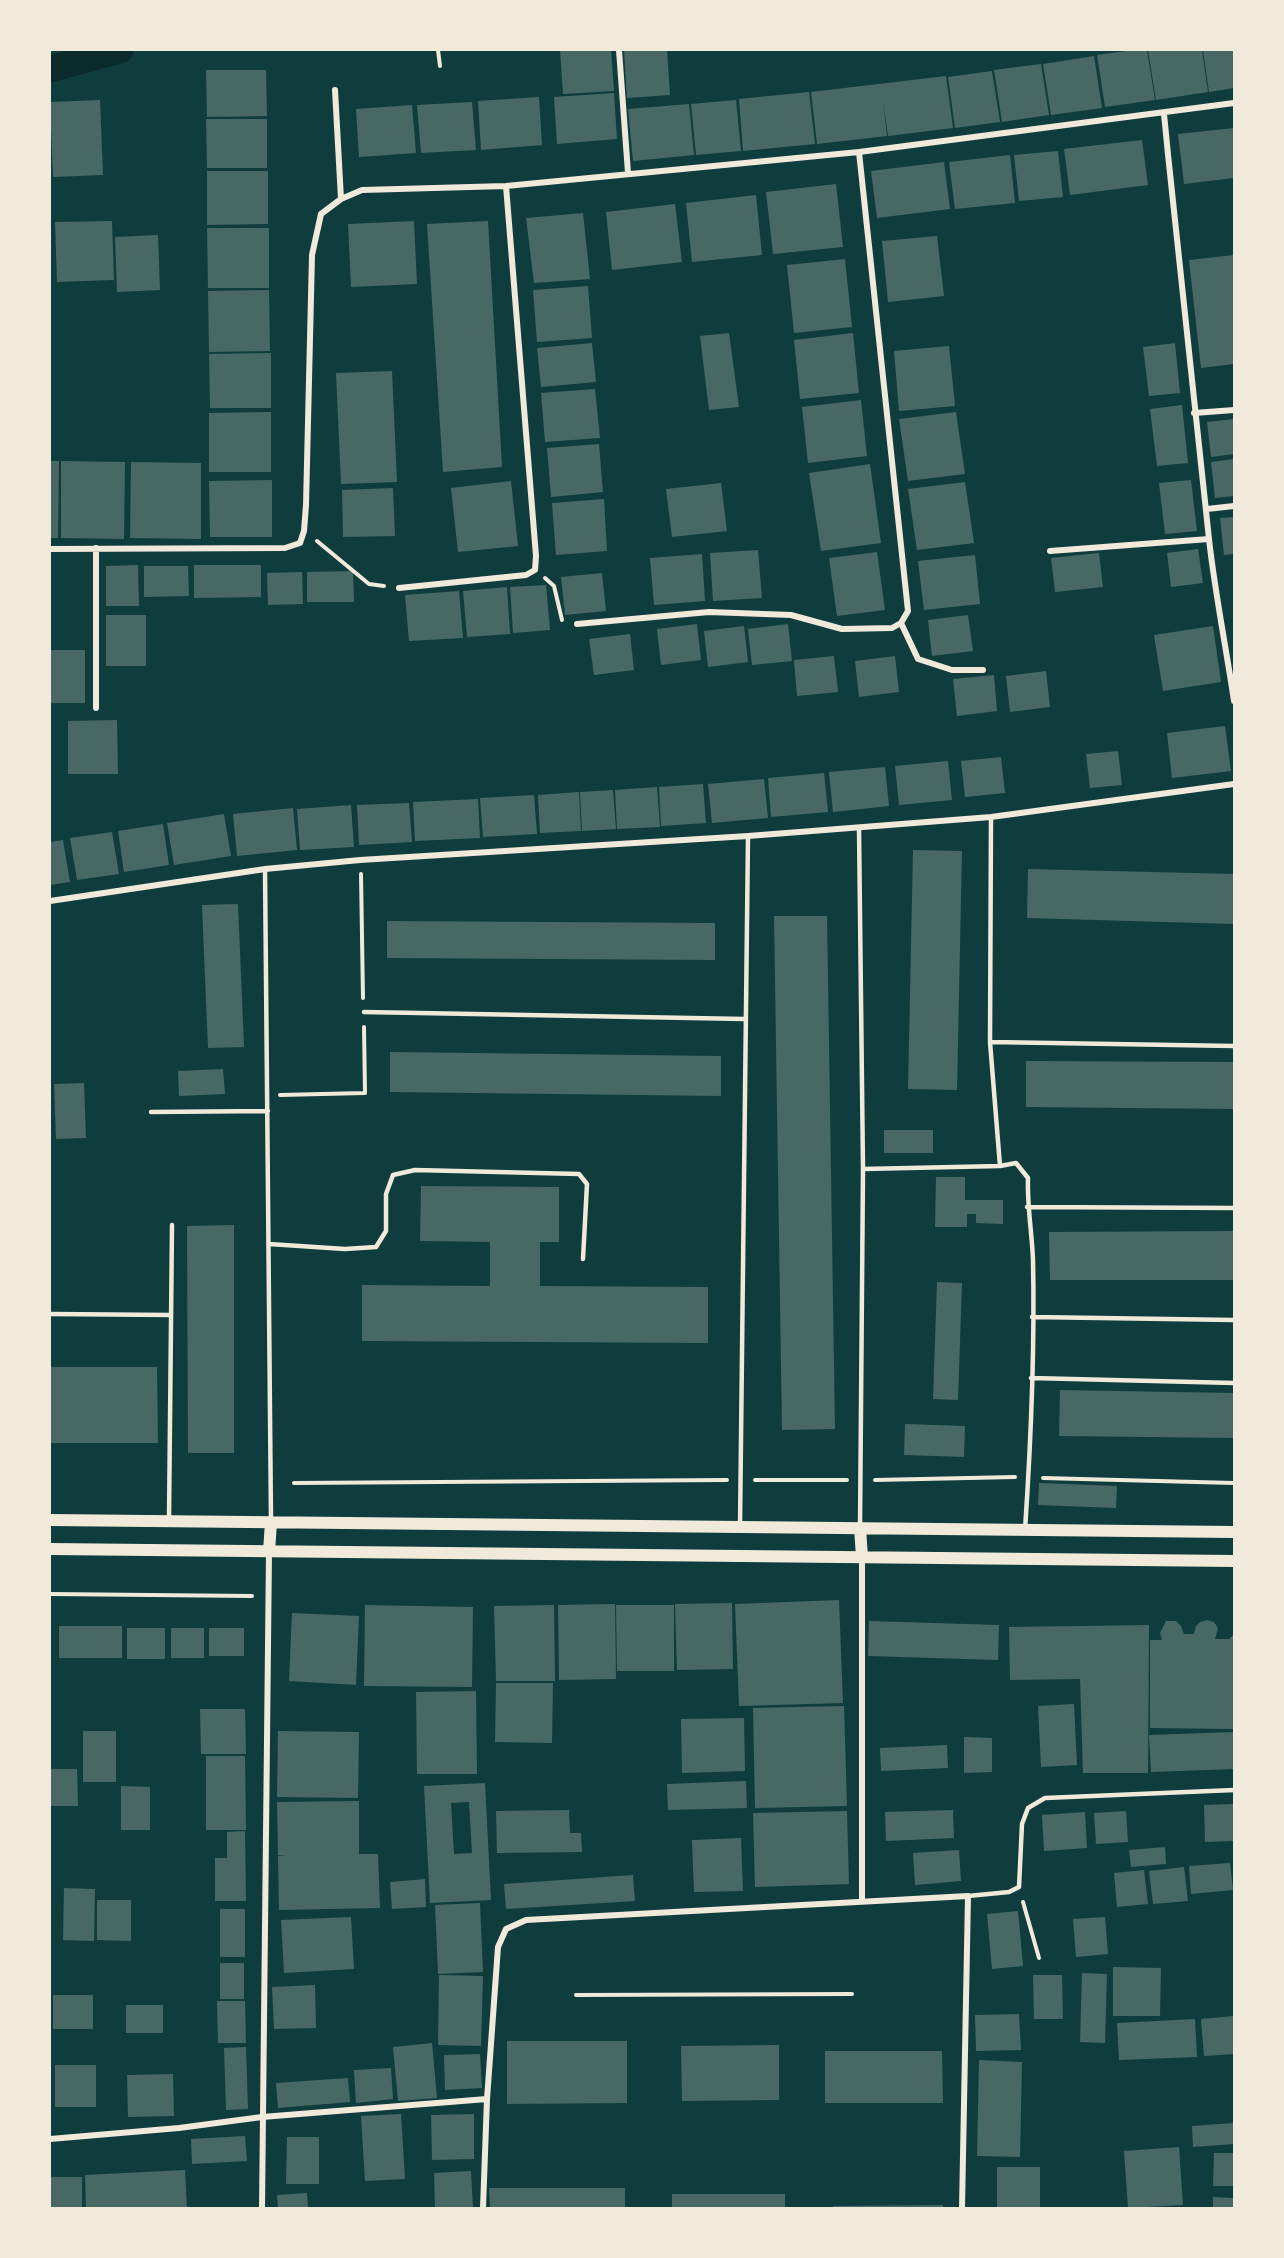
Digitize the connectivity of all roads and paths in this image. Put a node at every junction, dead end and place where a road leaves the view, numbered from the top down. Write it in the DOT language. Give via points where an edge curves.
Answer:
graph roads {
  1 [pos="438,50"];
  2 [pos="619,50"];
  3 [pos="440,66"];
  4 [pos="335,90"];
  5 [pos="1234,103"];
  6 [pos="1164,114"];
  7 [pos="859,152"];
  8 [pos="628,173"];
  9 [pos="506,186"];
  10 [pos="341,199"];
  11 [pos="1234,410"];
  12 [pos="1194,413"];
  13 [pos="1234,506"];
  14 [pos="1207,509"];
  15 [pos="304,531"];
  16 [pos="1209,539"];
  17 [pos="96,548"];
  18 [pos="50,549"];
  19 [pos="1050,551"];
  20 [pos="535,570"];
  21 [pos="399,588"];
  22 [pos="901,622"];
  23 [pos="577,624"];
  24 [pos="983,670"];
  25 [pos="1234,701"];
  26 [pos="96,708"];
  27 [pos="1234,784"];
  28 [pos="991,817"];
  29 [pos="859,828"];
  30 [pos="748,836"];
  31 [pos="265,870"];
  32 [pos="50,901"];
  33 [pos="364,1012"];
  34 [pos="745,1019"];
  35 [pos="990,1041"];
  36 [pos="1234,1046"];
  37 [pos="268,1111"];
  38 [pos="151,1112"];
  39 [pos="1000,1166"];
  40 [pos="862,1169"];
  41 [pos="1027,1207"];
  42 [pos="1234,1208"];
  43 [pos="172,1225"];
  44 [pos="269,1244"];
  45 [pos="583,1259"];
  46 [pos="50,1314"];
  47 [pos="171,1315"];
  48 [pos="1032,1317"];
  49 [pos="1234,1320"];
  50 [pos="1031,1378"];
  51 [pos="1234,1383"];
  52 [pos="1028,1477"];
  53 [pos="741,1480"];
  54 [pos="862,1480"];
  55 [pos="294,1482"];
  56 [pos="1234,1483"];
  57 [pos="50,1520"];
  58 [pos="169,1521"];
  59 [pos="271,1522"];
  60 [pos="740,1527"];
  61 [pos="860,1528"];
  62 [pos="1025,1530"];
  63 [pos="1234,1532"];
  64 [pos="50,1549"];
  65 [pos="269,1552"];
  66 [pos="862,1557"];
  67 [pos="1234,1561"];
  68 [pos="50,1594"];
  69 [pos="252,1596"];
  70 [pos="1234,1790"];
  71 [pos="1019,1887"];
  72 [pos="968,1896"];
  73 [pos="862,1901"];
  74 [pos="1039,1958"];
  75 [pos="852,1994"];
  76 [pos="576,1995"];
  77 [pos="487,2100"];
  78 [pos="262,2117"];
  79 [pos="50,2139"];
  80 [pos="262,2208"];
  81 [pos="483,2208"];
  82 [pos="962,2208"];
  1 -- 3 [label="path"];
  2 -- 8 [label="street"];
  4 -- 10 [label="street"];
  5 -- 6 [label="street"];
  6 -- 7 [label="street"];
  6 -- 12 [label="street"];
  7 -- 8 [label="street"];
  7 -- 22 [label="street" via="908,611"];
  8 -- 9 [label="street"];
  9 -- 10 [label="street" via="363,190"];
  9 -- 20 [label="street"];
  10 -- 15 [label="street" via="321,214 312,255"];
  11 -- 12 [label="street"];
  12 -- 14 [label="street"];
  13 -- 14 [label="street"];
  14 -- 16 [label="street"];
  15 -- 17 [label="street" via="300,543 285,548"];
  15 -- 21 [label="path" via="369,584"];
  16 -- 19 [label="street"];
  16 -- 25 [label="street"];
  17 -- 18 [label="street"];
  17 -- 26 [label="street"];
  20 -- 21 [label="street" via="526,575"];
  20 -- 23 [label="path" via="554,586 562,624"];
  22 -- 23 [label="street" via="892,628 842,629 791,615 709,612"];
  22 -- 24 [label="street" via="918,659 952,670"];
  27 -- 28 [label="street"];
  28 -- 29 [label="street"];
  28 -- 35 [label="lane"];
  29 -- 30 [label="street"];
  29 -- 40 [label="lane"];
  30 -- 31 [label="street" via="360,860"];
  30 -- 34 [label="lane"];
  31 -- 32 [label="street"];
  31 -- 37 [label="lane"];
  33 -- 34 [label="lane"];
  34 -- 53 [label="lane"];
  35 -- 36 [label="lane"];
  35 -- 39 [label="lane"];
  37 -- 38 [label="lane"];
  37 -- 44 [label="lane"];
  39 -- 40 [label="lane"];
  39 -- 41 [label="lane" via="1016,1163 1028,1178"];
  40 -- 54 [label="lane"];
  41 -- 42 [label="lane"];
  41 -- 48 [label="lane" via="1033,1258"];
  43 -- 47 [label="lane"];
  44 -- 45 [label="lane" via="376,1247 386,1231 386,1194 393,1175 415,1170 579,1174 587,1184"];
  44 -- 59 [label="lane"];
  46 -- 47 [label="lane"];
  47 -- 58 [label="lane"];
  48 -- 49 [label="lane"];
  48 -- 50 [label="lane"];
  50 -- 51 [label="lane"];
  50 -- 52 [label="lane"];
  52 -- 54 [label="path"];
  52 -- 56 [label="path"];
  52 -- 62 [label="lane"];
  53 -- 54 [label="path"];
  53 -- 55 [label="path"];
  53 -- 60 [label="lane"];
  54 -- 61 [label="lane"];
  57 -- 58 [label="main road"];
  58 -- 59 [label="main road"];
  59 -- 60 [label="main road"];
  59 -- 65 [label="main road"];
  60 -- 61 [label="main road"];
  61 -- 62 [label="main road"];
  61 -- 66 [label="main road"];
  62 -- 63 [label="main road"];
  64 -- 65 [label="main road"];
  65 -- 66 [label="main road"];
  65 -- 78 [label="street"];
  66 -- 67 [label="main road"];
  66 -- 73 [label="street"];
  68 -- 69 [label="path"];
  70 -- 71 [label="lane" via="1045,1798 1028,1808 1022,1824"];
  71 -- 72 [label="lane" via="1009,1892"];
  71 -- 74 [label="path"];
  72 -- 73 [label="street"];
  72 -- 82 [label="street"];
  73 -- 77 [label="street" via="526,1920 506,1929 498,1947"];
  75 -- 76 [label="path"];
  77 -- 78 [label="street"];
  77 -- 81 [label="street"];
  78 -- 79 [label="street"];
  78 -- 80 [label="street"];
}
